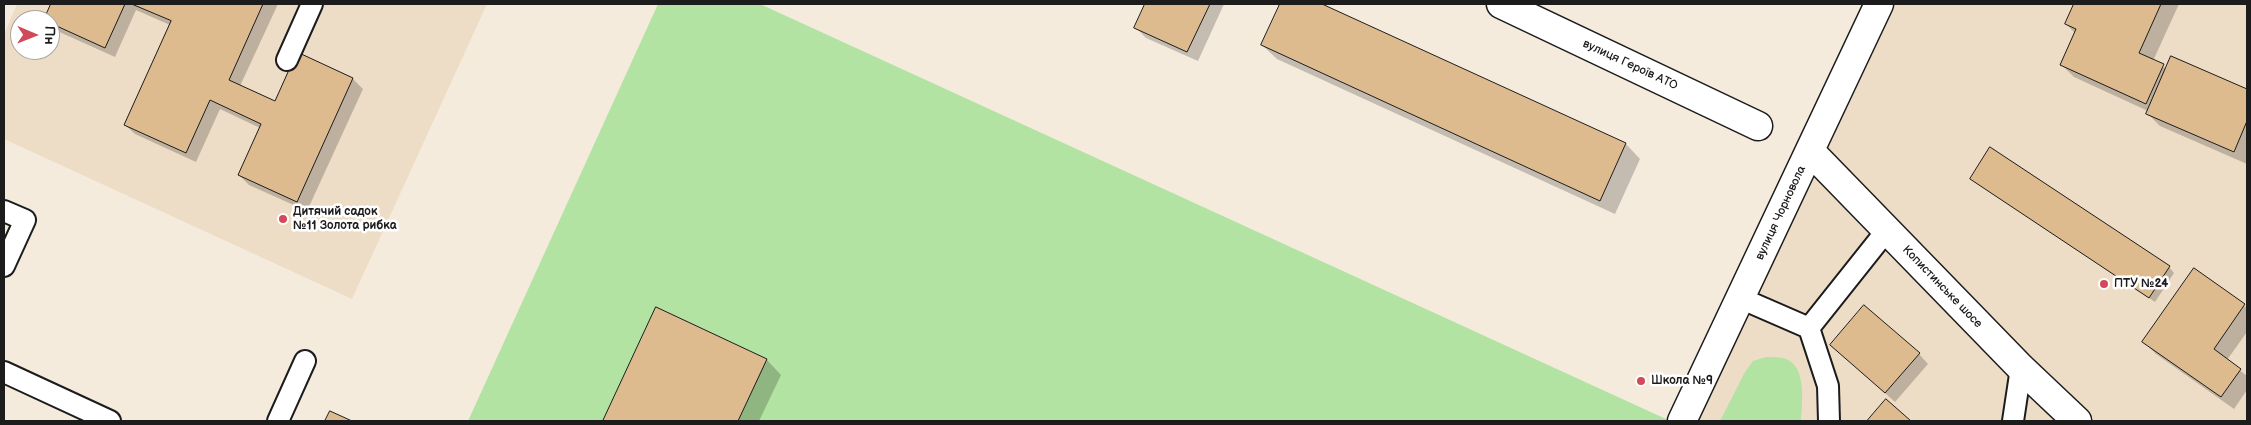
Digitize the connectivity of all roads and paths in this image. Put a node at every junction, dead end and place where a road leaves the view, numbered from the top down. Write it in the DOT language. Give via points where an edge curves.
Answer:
graph roads {
  1 [pos="312,4"];
  2 [pos="1501,4"];
  3 [pos="1879,4"];
  4 [pos="286,60"];
  5 [pos="1758,126"];
  6 [pos="1810,151"];
  7 [pos="4,211"];
  8 [pos="1887,230"];
  9 [pos="4,266"];
  10 [pos="1740,298"];
  11 [pos="1809,328"];
  12 [pos="305,361"];
  13 [pos="2021,368"];
  14 [pos="4,372"];
  15 [pos="110,421"];
  16 [pos="278,421"];
  17 [pos="1682,421"];
  18 [pos="1829,421"];
  19 [pos="2014,421"];
  20 [pos="2077,421"];
  1 -- 4 [label="lane"];
  2 -- 5 [label="street, вулиця Героїв АТО"];
  3 -- 6 [label="street, вулиця Чорновола"];
  6 -- 8 [label="street, Копистинське шосе"];
  6 -- 10 [label="street, вулиця Чорновола"];
  7 -- 9 [label="lane" via="24,220"];
  8 -- 11 [label="lane"];
  8 -- 13 [label="street, Копистинське шосе"];
  10 -- 11 [label="lane"];
  10 -- 17 [label="street, вулиця Чорновола"];
  11 -- 18 [label="lane" via="1828,386"];
  12 -- 16 [label="lane"];
  13 -- 19 [label="lane"];
  13 -- 20 [label="street, Копистинське шосе"];
  14 -- 15 [label="lane"];
}
